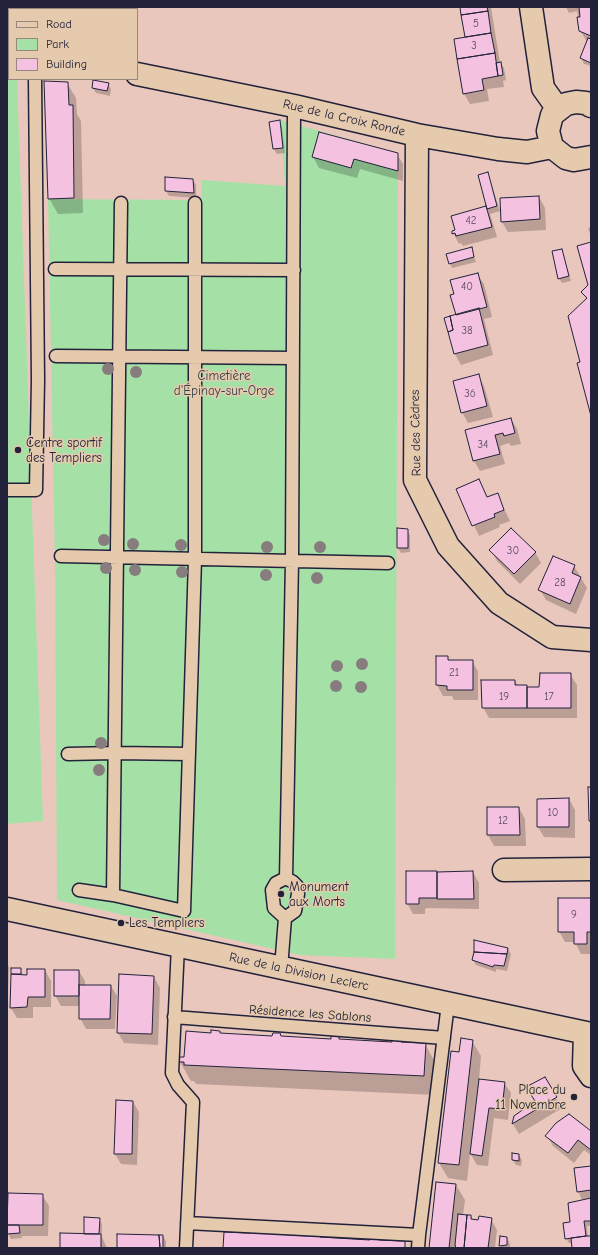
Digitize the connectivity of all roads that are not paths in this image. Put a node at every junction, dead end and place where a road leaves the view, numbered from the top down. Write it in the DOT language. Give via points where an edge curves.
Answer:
graph roads {
  1 [pos="530,7"];
  2 [pos="138,74"];
  3 [pos="35,80"];
  4 [pos="294,106"];
  5 [pos="591,106"];
  6 [pos="558,109"];
  7 [pos="417,135"];
  8 [pos="552,147"];
  9 [pos="591,157"];
  10 [pos="121,203"];
  11 [pos="195,203"];
  12 [pos="55,269"];
  13 [pos="121,269"];
  14 [pos="195,269"];
  15 [pos="294,270"];
  16 [pos="56,356"];
  17 [pos="120,357"];
  18 [pos="195,357"];
  19 [pos="293,358"];
  20 [pos="7,490"];
  21 [pos="61,556"];
  22 [pos="117,557"];
  23 [pos="195,559"];
  24 [pos="292,561"];
  25 [pos="388,563"];
  26 [pos="591,640"];
  27 [pos="114,752"];
  28 [pos="68,754"];
  29 [pos="189,754"];
  30 [pos="591,869"];
  31 [pos="504,870"];
  32 [pos="286,878"];
  33 [pos="79,890"];
  34 [pos="113,894"];
  35 [pos="7,909"];
  36 [pos="285,918"];
  37 [pos="178,946"];
  38 [pos="281,968"];
  39 [pos="448,1004"];
  40 [pos="174,1017"];
  41 [pos="588,1033"];
  42 [pos="444,1038"];
  43 [pos="591,1076"];
  44 [pos="187,1223"];
  45 [pos="419,1235"];
  46 [pos="186,1248"];
  47 [pos="418,1248"];
  1 -- 6 [label="street" via="543,88"];
  2 -- 4 [label="street, Rue de la Croix Ronde"];
  3 -- 20 [label="lane" via="38,380 36,490"];
  4 -- 7 [label="street, Rue de la Croix Ronde"];
  4 -- 15 [label="lane"];
  5 -- 6 [label="street" via="576,102"];
  6 -- 8 [label="street" via="552,115 548,127"];
  7 -- 8 [label="street, Rue de la Croix Ronde" via="527,152"];
  7 -- 26 [label="street, Rue des Cèdres" via="415,480 448,546 499,603 552,637"];
  8 -- 9 [label="street" via="558,154 570,159 584,160"];
  10 -- 13 [label="lane"];
  11 -- 14 [label="lane"];
  12 -- 13 [label="lane"];
  13 -- 14 [label="lane"];
  13 -- 17 [label="lane"];
  14 -- 15 [label="lane"];
  14 -- 18 [label="lane"];
  15 -- 19 [label="lane"];
  16 -- 17 [label="lane"];
  17 -- 18 [label="lane"];
  17 -- 22 [label="lane"];
  18 -- 19 [label="lane"];
  18 -- 23 [label="lane"];
  19 -- 24 [label="lane"];
  21 -- 22 [label="lane"];
  22 -- 23 [label="lane"];
  22 -- 27 [label="lane"];
  23 -- 24 [label="lane"];
  23 -- 29 [label="lane"];
  24 -- 25 [label="lane"];
  24 -- 32 [label="lane"];
  27 -- 28 [label="lane"];
  27 -- 29 [label="lane"];
  27 -- 34 [label="lane"];
  29 -- 34 [label="lane" via="184,911"];
  30 -- 31 [label="street"];
  32 -- 36 [label="lane" via="297,886 298,894 295,911"];
  32 -- 36 [label="lane" via="276,883 272,890 274,908"];
  33 -- 34 [label="lane"];
  35 -- 37 [label="street, Rue de la Division Leclerc"];
  36 -- 38 [label="lane"];
  37 -- 38 [label="street, Rue de la Division Leclerc"];
  37 -- 40 [label="lane"];
  38 -- 39 [label="street, Rue de la Division Leclerc"];
  39 -- 41 [label="street, Rue de la Division Leclerc"];
  39 -- 42 [label="lane"];
  40 -- 42 [label="lane, Résidence les Sablons"];
  40 -- 44 [label="lane" via="172,1073 178,1085 193,1102"];
  41 -- 43 [label="street" via="584,1066"];
  42 -- 45 [label="lane"];
  44 -- 45 [label="lane"];
  44 -- 46 [label="lane"];
  45 -- 47 [label="lane"];
}
